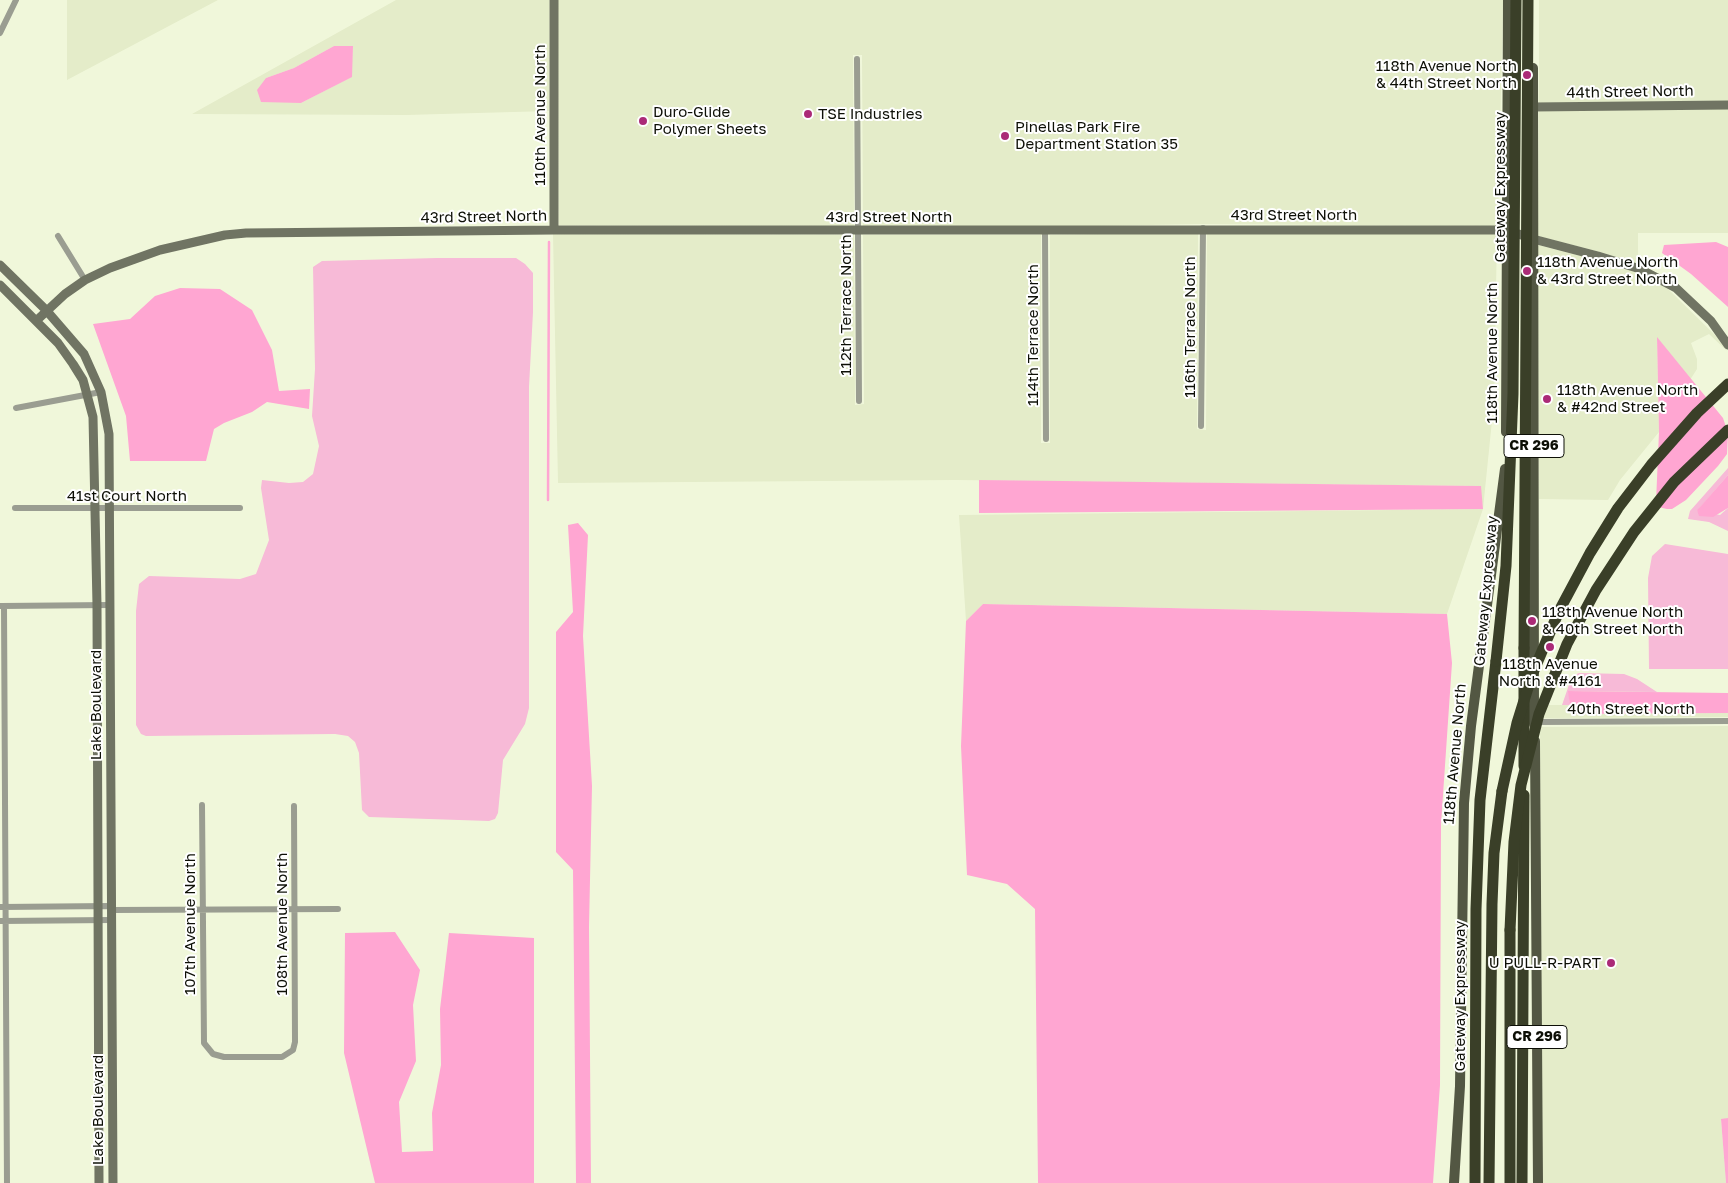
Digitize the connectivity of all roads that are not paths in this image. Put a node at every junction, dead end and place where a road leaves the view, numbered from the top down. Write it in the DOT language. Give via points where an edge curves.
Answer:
graph roads {
  1 [pos="16,0"];
  2 [pos="554,0"];
  3 [pos="1508,0"];
  4 [pos="1516,0"];
  5 [pos="1528,0"];
  6 [pos="1533,0"];
  7 [pos="0,33"];
  8 [pos="857,59"];
  9 [pos="1728,105"];
  10 [pos="1533,107"];
  11 [pos="1203,228"];
  12 [pos="554,230"];
  13 [pos="858,230"];
  14 [pos="1507,230"];
  15 [pos="1046,231"];
  16 [pos="58,236"];
  17 [pos="1533,240"];
  18 [pos="0,265"];
  19 [pos="85,280"];
  20 [pos="0,285"];
  21 [pos="46,310"];
  22 [pos="36,320"];
  23 [pos="1728,345"];
  24 [pos="1728,384"];
  25 [pos="101,392"];
  26 [pos="88,395"];
  27 [pos="859,401"];
  28 [pos="16,408"];
  29 [pos="1202,426"];
  30 [pos="1728,430"];
  31 [pos="1046,439"];
  32 [pos="15,508"];
  33 [pos="96,508"];
  34 [pos="110,508"];
  35 [pos="240,508"];
  36 [pos="97,605"];
  37 [pos="110,605"];
  38 [pos="2,606"];
  39 [pos="1728,721"];
  40 [pos="1534,722"];
  41 [pos="202,805"];
  42 [pos="294,806"];
  43 [pos="98,906"];
  44 [pos="3,907"];
  45 [pos="111,908"];
  46 [pos="294,909"];
  47 [pos="338,909"];
  48 [pos="202,910"];
  49 [pos="98,920"];
  50 [pos="111,920"];
  51 [pos="3,921"];
  52 [pos="204,1043"];
  53 [pos="7,1183"];
  54 [pos="99,1183"];
  55 [pos="113,1183"];
  56 [pos="1454,1183"];
  57 [pos="1475,1183"];
  58 [pos="1489,1183"];
  59 [pos="1510,1183"];
  60 [pos="1522,1183"];
  61 [pos="1538,1183"];
  1 -- 7 [label="street"];
  2 -- 12 [label="street, 110th Avenue North"];
  3 -- 14 [label="main road, 118th Avenue North / CR 296"];
  4 -- 57 [label="highway, Gateway Expressway, bridge" via="1514,394 1507,550 1480,800 1476,909"];
  5 -- 60 [label="highway, Gateway Expressway, bridge"];
  6 -- 10 [label="main road, CR 296"];
  8 -- 13 [label="street, 112th Terrace North"];
  9 -- 10 [label="street, 44th Street North"];
  10 -- 17 [label="main road, CR 296"];
  11 -- 14 [label="street, 43rd Street North"];
  11 -- 15 [label="street, 43rd Street North"];
  11 -- 29 [label="street, 116th Terrace North"];
  12 -- 13 [label="street, 43rd Street North"];
  12 -- 19 [label="street, 43rd Street North" via="225,235 137,257"];
  13 -- 15 [label="street, 43rd Street North"];
  13 -- 27 [label="street, 112th Terrace North"];
  14 -- 17 [label="street, 43rd Street North"];
  14 -- 56 [label="main road, 118th Avenue North / CR 296" via="1504,477 1464,803 1460,1086"];
  15 -- 31 [label="street, 114th Terrace North"];
  16 -- 19 [label="street"];
  17 -- 23 [label="street, 43rd Street North" via="1640,269 1676,288 1711,320"];
  17 -- 40 [label="main road, CR 296"];
  18 -- 21 [label="street, Lake Boulevard"];
  19 -- 21 [label="street, 43rd Street North"];
  20 -- 22 [label="street, Lake Boulevard"];
  21 -- 22 [label="street, 43rd Street North"];
  21 -- 25 [label="street, Lake Boulevard" via="84,354"];
  22 -- 26 [label="street, Lake Boulevard" via="73,364"];
  24 -- 58 [label="highway, Gateway Expressway, bridge" via="1697,413 1618,508 1559,611 1516,722 1494,853"];
  25 -- 26 [label="street"];
  25 -- 34 [label="street, Lake Boulevard" via="109,434"];
  26 -- 28 [label="street"];
  26 -- 33 [label="street, Lake Boulevard" via="93,418"];
  30 -- 59 [label="highway, bridge" via="1674,482 1634,532 1596,590 1567,644 1539,714 1521,784 1514,842 1510,930"];
  32 -- 33 [label="street, 41st Court North"];
  33 -- 34 [label="street, 41st Court North"];
  33 -- 36 [label="street, Lake Boulevard"];
  34 -- 35 [label="street, 41st Court North"];
  34 -- 37 [label="street, Lake Boulevard"];
  36 -- 37 [label="street"];
  36 -- 38 [label="street"];
  36 -- 43 [label="street, Lake Boulevard"];
  37 -- 45 [label="street, Lake Boulevard"];
  38 -- 44 [label="street"];
  39 -- 40 [label="street, 40th Street North"];
  40 -- 61 [label="main road, CR 296"];
  41 -- 48 [label="street, 107th Avenue North"];
  42 -- 46 [label="street, 108th Avenue North"];
  43 -- 44 [label="street"];
  43 -- 45 [label="street"];
  43 -- 49 [label="street, Lake Boulevard"];
  44 -- 51 [label="street"];
  45 -- 48 [label="street"];
  45 -- 50 [label="street, Lake Boulevard"];
  46 -- 47 [label="street"];
  46 -- 48 [label="street"];
  46 -- 52 [label="street, 108th Avenue North" via="296,1042 293,1050 282,1056 218,1057"];
  48 -- 52 [label="street, 107th Avenue North"];
  49 -- 50 [label="street"];
  49 -- 51 [label="street"];
  49 -- 54 [label="street, Lake Boulevard"];
  50 -- 55 [label="street, Lake Boulevard"];
  51 -- 53 [label="street"];
}
